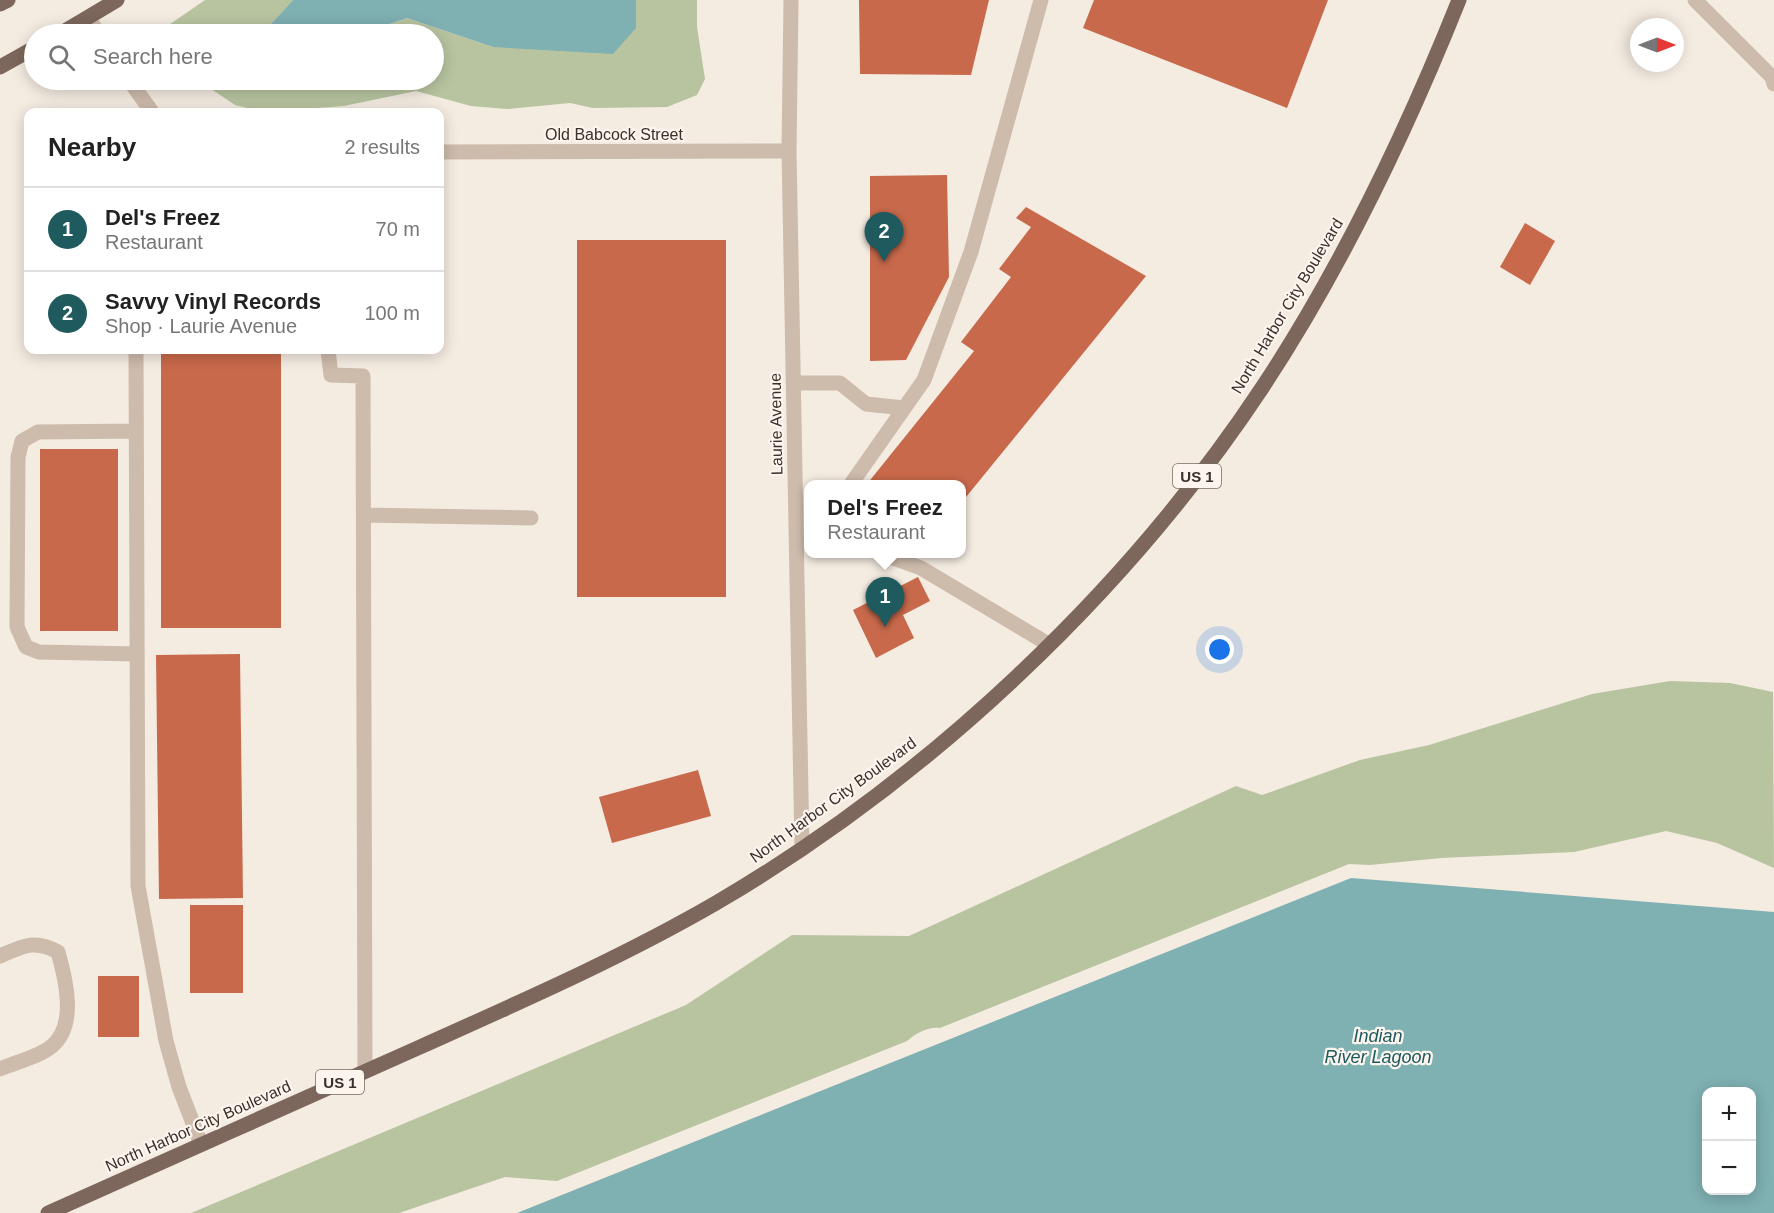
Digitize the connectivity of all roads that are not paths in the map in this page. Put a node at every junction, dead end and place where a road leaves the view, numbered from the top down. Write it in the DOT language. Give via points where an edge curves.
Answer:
graph roads {
  1 [pos="8,0"];
  2 [pos="117,0"];
  3 [pos="791,0"];
  4 [pos="1041,0"];
  5 [pos="1458,0"];
  6 [pos="1695,0"];
  7 [pos="0,4"];
  8 [pos="89,19"];
  9 [pos="79,24"];
  10 [pos="92,24"];
  11 [pos="24,54"];
  12 [pos="0,67"];
  13 [pos="1773,79"];
  14 [pos="136,90"];
  15 [pos="149,108"];
  16 [pos="789,151"];
  17 [pos="444,152"];
  18 [pos="136,354"];
  19 [pos="328,354"];
  20 [pos="794,383"];
  21 [pos="904,408"];
  22 [pos="136,431"];
  23 [pos="854,480"];
  24 [pos="802,508"];
  25 [pos="364,515"];
  26 [pos="531,518"];
  27 [pos="893,558"];
  28 [pos="1048,644"];
  29 [pos="137,654"];
  30 [pos="802,848"];
  31 [pos="0,956"];
  32 [pos="0,1069"];
  33 [pos="365,1071"];
  34 [pos="201,1144"];
  35 [pos="48,1213"];
  1 -- 7 [label="main road"];
  2 -- 8 [label="main road"];
  3 -- 16 [label="street, Laurie Avenue"];
  4 -- 21 [label="street" via="971,252 924,380"];
  5 -- 28 [label="main road, North Harbor City Boulevard / US 1" via="1383,176 1324,286 1260,391 1179,500 1089,604"];
  6 -- 13 [label="street"];
  8 -- 9 [label="main road"];
  8 -- 10 [label="street"];
  11 -- 12 [label="main road"];
  14 -- 15 [label="street"];
  16 -- 17 [label="street, Old Babcock Street"];
  16 -- 20 [label="street, Laurie Avenue"];
  18 -- 22 [label="street"];
  19 -- 25 [label="street" via="331,375 363,376"];
  20 -- 21 [label="street" via="840,383 866,404"];
  20 -- 24 [label="street, Laurie Avenue"];
  21 -- 23 [label="street"];
  22 -- 29 [label="street"];
  22 -- 29 [label="street" via="38,432 22,441 18,457 18,627 26,647 39,652"];
  24 -- 30 [label="street, Laurie Avenue"];
  25 -- 26 [label="street"];
  25 -- 33 [label="street"];
  27 -- 28 [label="street" via="921,568"];
  28 -- 30 [label="main road, North Harbor City Boulevard / US 1" via="909,771"];
  29 -- 34 [label="street" via="138,886 166,1041"];
  30 -- 33 [label="main road, North Harbor City Boulevard / US 1" via="718,902 631,949"];
  31 -- 32 [label="street" via="22,946 43,944 58,952 67,1009 64,1031 51,1047"];
  33 -- 34 [label="main road, North Harbor City Boulevard / US 1"];
  34 -- 35 [label="main road, North Harbor City Boulevard / US 1"];
}
